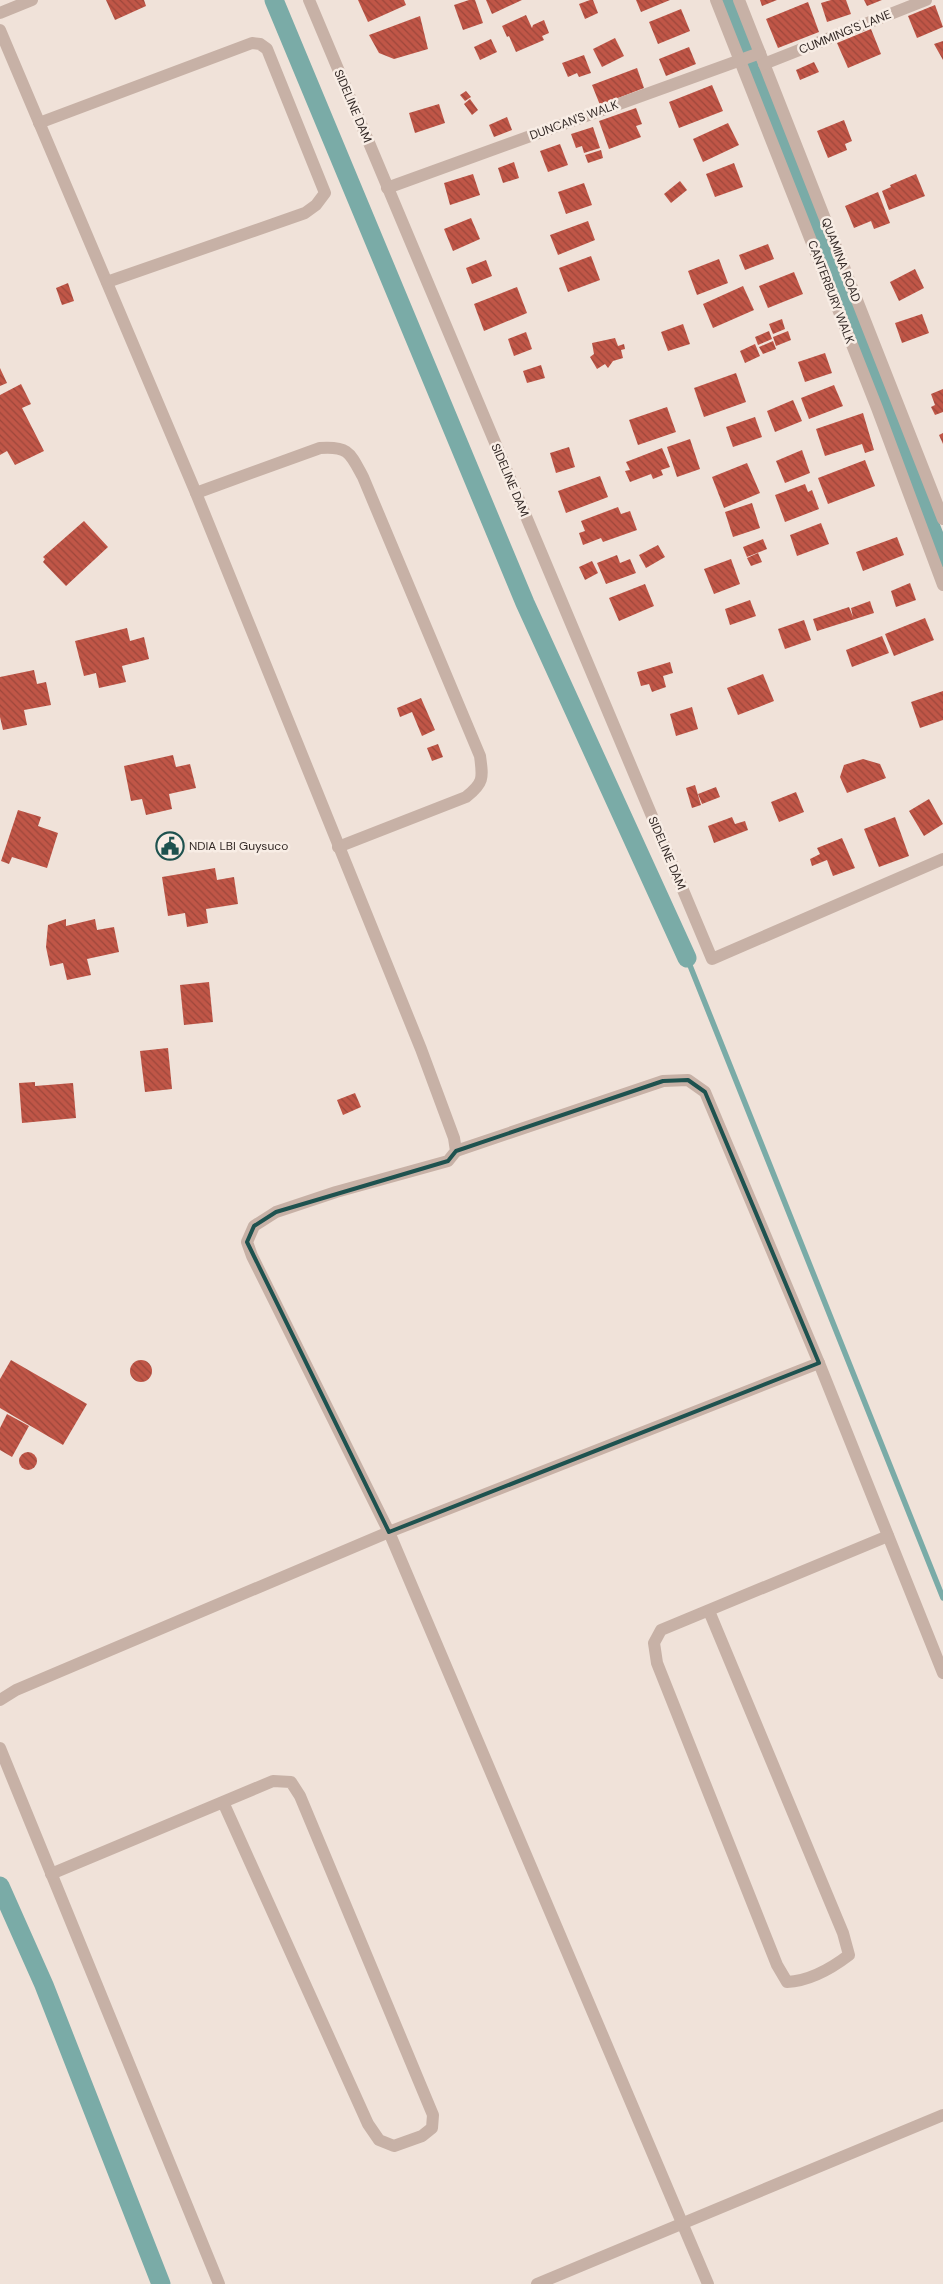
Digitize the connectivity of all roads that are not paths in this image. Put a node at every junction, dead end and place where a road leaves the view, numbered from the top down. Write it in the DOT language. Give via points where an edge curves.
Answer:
graph roads {
  1 [pos="32,0"];
  2 [pos="309,0"];
  3 [pos="716,0"];
  4 [pos="739,0"];
  5 [pos="926,0"];
  6 [pos="0,13"];
  7 [pos="0,30"];
  8 [pos="760,57"];
  9 [pos="741,60"];
  10 [pos="39,123"];
  11 [pos="387,188"];
  12 [pos="107,282"];
  13 [pos="196,493"];
  14 [pos="943,519"];
  15 [pos="943,584"];
  16 [pos="338,847"];
  17 [pos="943,859"];
  18 [pos="456,1151"];
  19 [pos="819,1363"];
  20 [pos="389,1532"];
  21 [pos="888,1536"];
  22 [pos="709,1611"];
  23 [pos="943,1673"];
  24 [pos="0,1700"];
  25 [pos="0,1748"];
  26 [pos="223,1802"];
  27 [pos="51,1874"];
  28 [pos="943,2116"];
  29 [pos="683,2225"];
  30 [pos="219,2284"];
  31 [pos="537,2284"];
  32 [pos="708,2284"];
  1 -- 6 [label="street"];
  2 -- 11 [label="street, SIDELINE DAM"];
  3 -- 9 [label="street, CANTERBURY WALK"];
  4 -- 8 [label="street, QUAMINA ROAD"];
  5 -- 8 [label="street, CUMMING'S LANE"];
  7 -- 10 [label="street"];
  8 -- 9 [label="street, DUNCAN'S WALK"];
  8 -- 14 [label="street, QUAMINA ROAD"];
  9 -- 11 [label="street, DUNCAN'S WALK"];
  9 -- 15 [label="street, CANTERBURY WALK"];
  10 -- 12 [label="street"];
  10 -- 12 [label="street" via="252,43 267,49 325,193 305,213"];
  11 -- 17 [label="street, SIDELINE DAM" via="715,957"];
  12 -- 13 [label="street"];
  13 -- 16 [label="street"];
  13 -- 16 [label="street" via="320,448 338,447 350,453 480,756 483,776 477,788 466,796"];
  16 -- 18 [label="street" via="442,1104"];
  18 -- 19 [label="street" via="663,1081 688,1080 705,1092"];
  18 -- 20 [label="street" via="448,1161 276,1212 254,1226 246,1242"];
  19 -- 20 [label="street"];
  19 -- 21 [label="street"];
  20 -- 24 [label="street" via="16,1690"];
  20 -- 29 [label="street"];
  21 -- 22 [label="street"];
  21 -- 23 [label="street"];
  22 -- 22 [label="street" via="661,1630 654,1643 656,1663 778,1965 788,1982 801,1981 849,1955 843,1933"];
  25 -- 27 [label="street"];
  26 -- 26 [label="street" via="273,1781 290,1782 300,1796 433,2115 432,2128 422,2136 394,2146 379,2140 368,2124"];
  26 -- 27 [label="street"];
  27 -- 30 [label="street"];
  28 -- 29 [label="street"];
  29 -- 31 [label="street"];
  29 -- 32 [label="street"];
}
